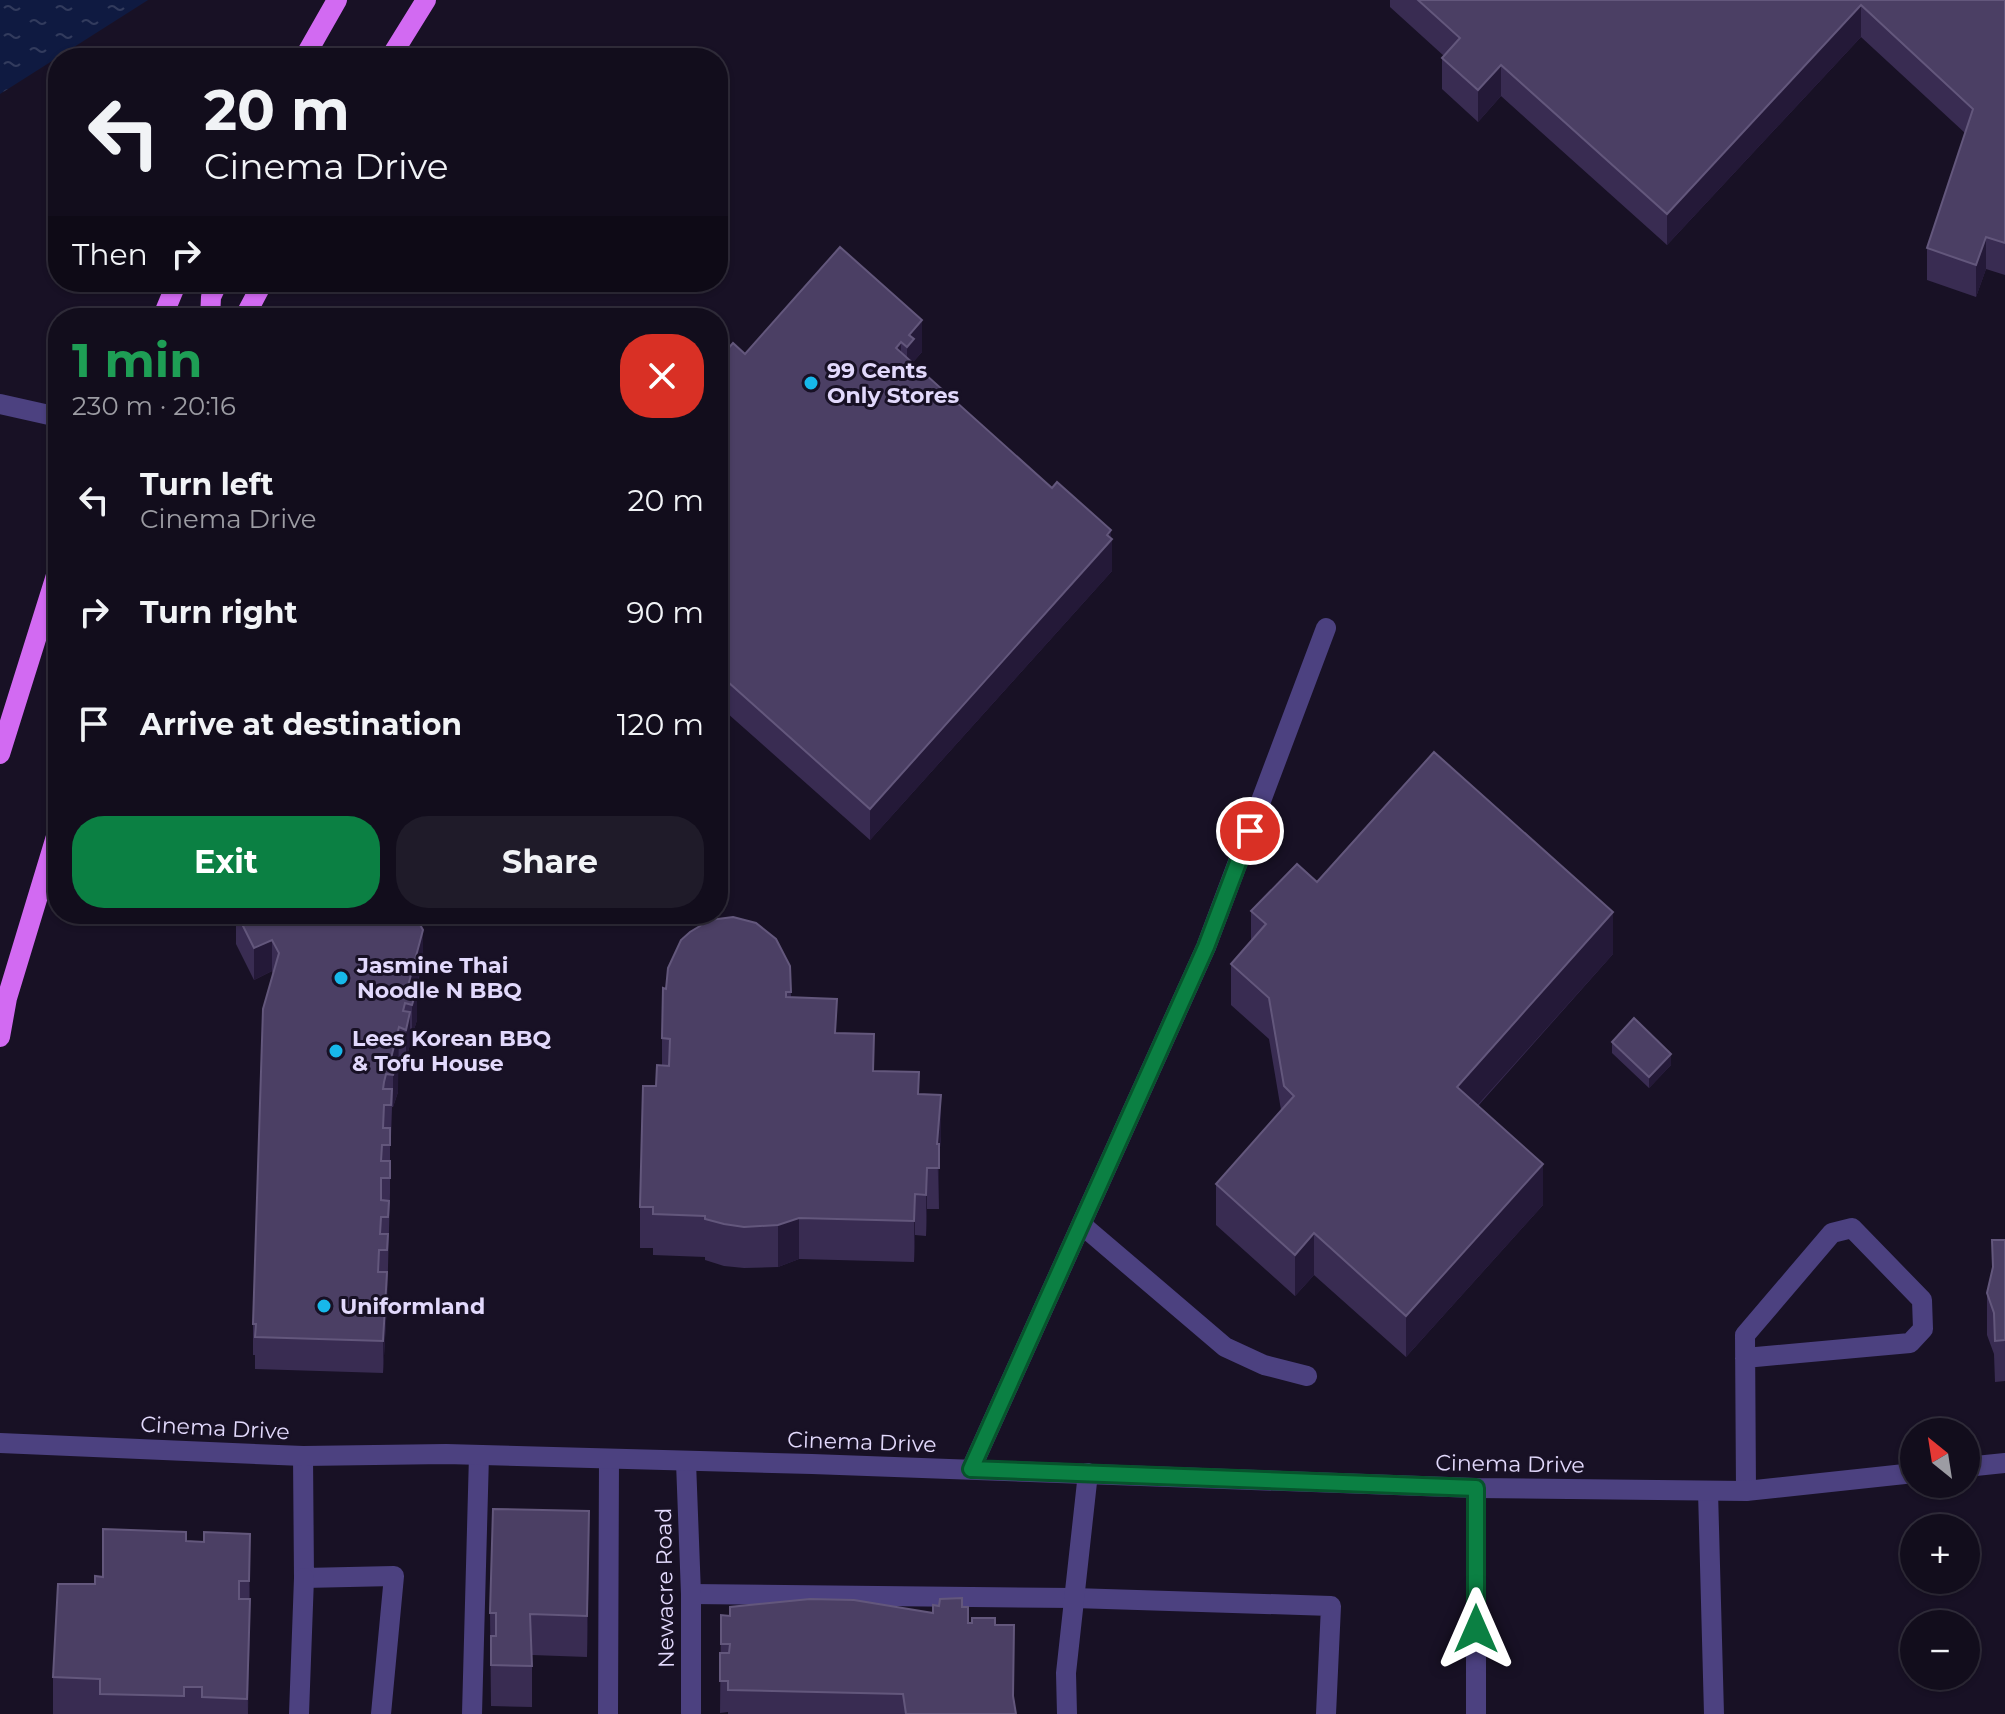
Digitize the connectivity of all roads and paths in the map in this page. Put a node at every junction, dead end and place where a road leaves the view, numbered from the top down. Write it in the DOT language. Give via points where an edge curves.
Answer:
graph roads {
  1 [pos="339,0"];
  2 [pos="426,0"];
  3 [pos="310,48"];
  4 [pos="320,48"];
  5 [pos="396,48"];
  6 [pos="0,404"];
  7 [pos="48,415"];
  8 [pos="48,601"];
  9 [pos="1326,628"];
  10 [pos="0,754"];
  11 [pos="48,863"];
  12 [pos="0,1037"];
  13 [pos="1082,1225"];
  14 [pos="1745,1358"];
  15 [pos="1307,1376"];
  16 [pos="0,1443"];
  17 [pos="479,1455"];
  18 [pos="303,1456"];
  19 [pos="609,1459"];
  20 [pos="686,1462"];
  21 [pos="2005,1463"];
  22 [pos="1980,1466"];
  23 [pos="971,1469"];
  24 [pos="1088,1473"];
  25 [pos="1900,1474"];
  26 [pos="1476,1488"];
  27 [pos="1708,1491"];
  28 [pos="1746,1491"];
  29 [pos="304,1578"];
  30 [pos="691,1594"];
  31 [pos="1074,1598"];
  32 [pos="299,1714"];
  33 [pos="381,1714"];
  34 [pos="472,1714"];
  35 [pos="608,1714"];
  36 [pos="691,1714"];
  37 [pos="1067,1714"];
  38 [pos="1326,1714"];
  39 [pos="1476,1714"];
  40 [pos="1714,1714"];
  1 -- 3 [label="main road"];
  1 -- 4 [label="main road"];
  2 -- 5 [label="main road"];
  6 -- 7 [label="street"];
  8 -- 10 [label="main road"];
  9 -- 13 [label="street" via="1206,947"];
  11 -- 12 [label="main road"];
  13 -- 15 [label="street" via="1225,1347"];
  13 -- 23 [label="street"];
  14 -- 14 [label="street" via="1745,1335 1832,1233 1852,1228 1922,1300 1923,1329 1910,1343"];
  14 -- 28 [label="street"];
  16 -- 18 [label="street, Cinema Drive"];
  17 -- 18 [label="street, Cinema Drive"];
  17 -- 19 [label="street, Cinema Drive"];
  17 -- 34 [label="street"];
  18 -- 29 [label="street"];
  19 -- 20 [label="street, Cinema Drive"];
  19 -- 35 [label="street"];
  20 -- 23 [label="street, Cinema Drive"];
  20 -- 30 [label="street, Newacre Road"];
  21 -- 22 [label="street"];
  23 -- 24 [label="street, Cinema Drive"];
  24 -- 26 [label="street, Cinema Drive"];
  24 -- 31 [label="street"];
  25 -- 28 [label="street, Cinema Drive"];
  26 -- 27 [label="street, Cinema Drive"];
  26 -- 39 [label="street"];
  27 -- 28 [label="street, Cinema Drive"];
  27 -- 40 [label="street"];
  29 -- 32 [label="street"];
  29 -- 33 [label="street" via="394,1576"];
  30 -- 31 [label="street"];
  30 -- 36 [label="street, Newacre Road"];
  31 -- 37 [label="street"];
  31 -- 38 [label="street" via="1331,1606"];
}
